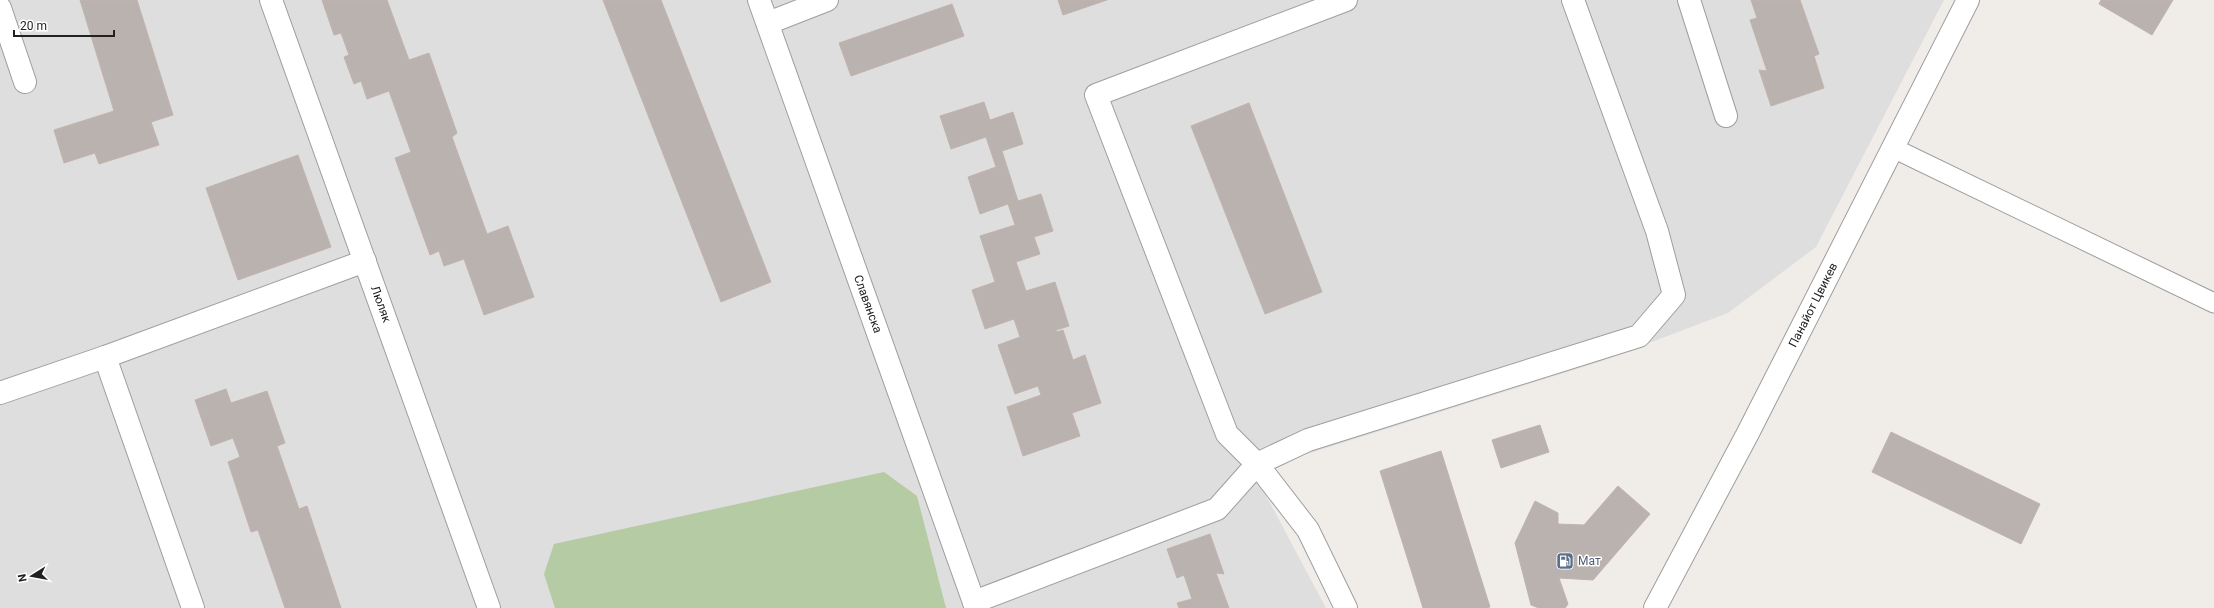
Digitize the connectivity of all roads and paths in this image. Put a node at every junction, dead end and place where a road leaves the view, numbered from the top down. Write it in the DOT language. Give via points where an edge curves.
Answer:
graph roads {
  1 [pos="271,0"];
  2 [pos="759,0"];
  3 [pos="827,0"];
  4 [pos="1346,0"];
  5 [pos="1573,0"];
  6 [pos="1689,0"];
  7 [pos="1968,0"];
  8 [pos="0,8"];
  9 [pos="768,23"];
  10 [pos="25,82"];
  11 [pos="1726,116"];
  12 [pos="1893,148"];
  13 [pos="365,261"];
  14 [pos="2214,303"];
  15 [pos="105,357"];
  16 [pos="0,392"];
  17 [pos="1257,464"];
  18 [pos="975,605"];
  19 [pos="193,608"];
  20 [pos="490,608"];
  21 [pos="1346,608"];
  22 [pos="1655,608"];
  1 -- 13 [label="street, Люляк"];
  2 -- 9 [label="street, Славянска"];
  3 -- 9 [label="street"];
  4 -- 17 [label="street" via="1096,95 1227,434"];
  5 -- 17 [label="street" via="1657,231 1674,295 1640,336 1308,440"];
  6 -- 11 [label="street"];
  7 -- 12 [label="street, Панайот Цвикев"];
  8 -- 10 [label="street"];
  9 -- 18 [label="street, Славянска"];
  12 -- 14 [label="lane"];
  12 -- 22 [label="street, Панайот Цвикев" via="1752,426"];
  13 -- 15 [label="street"];
  13 -- 20 [label="street, Люляк"];
  15 -- 16 [label="street"];
  15 -- 19 [label="street"];
  17 -- 18 [label="street" via="1217,509"];
  17 -- 21 [label="street" via="1308,530"];
}
